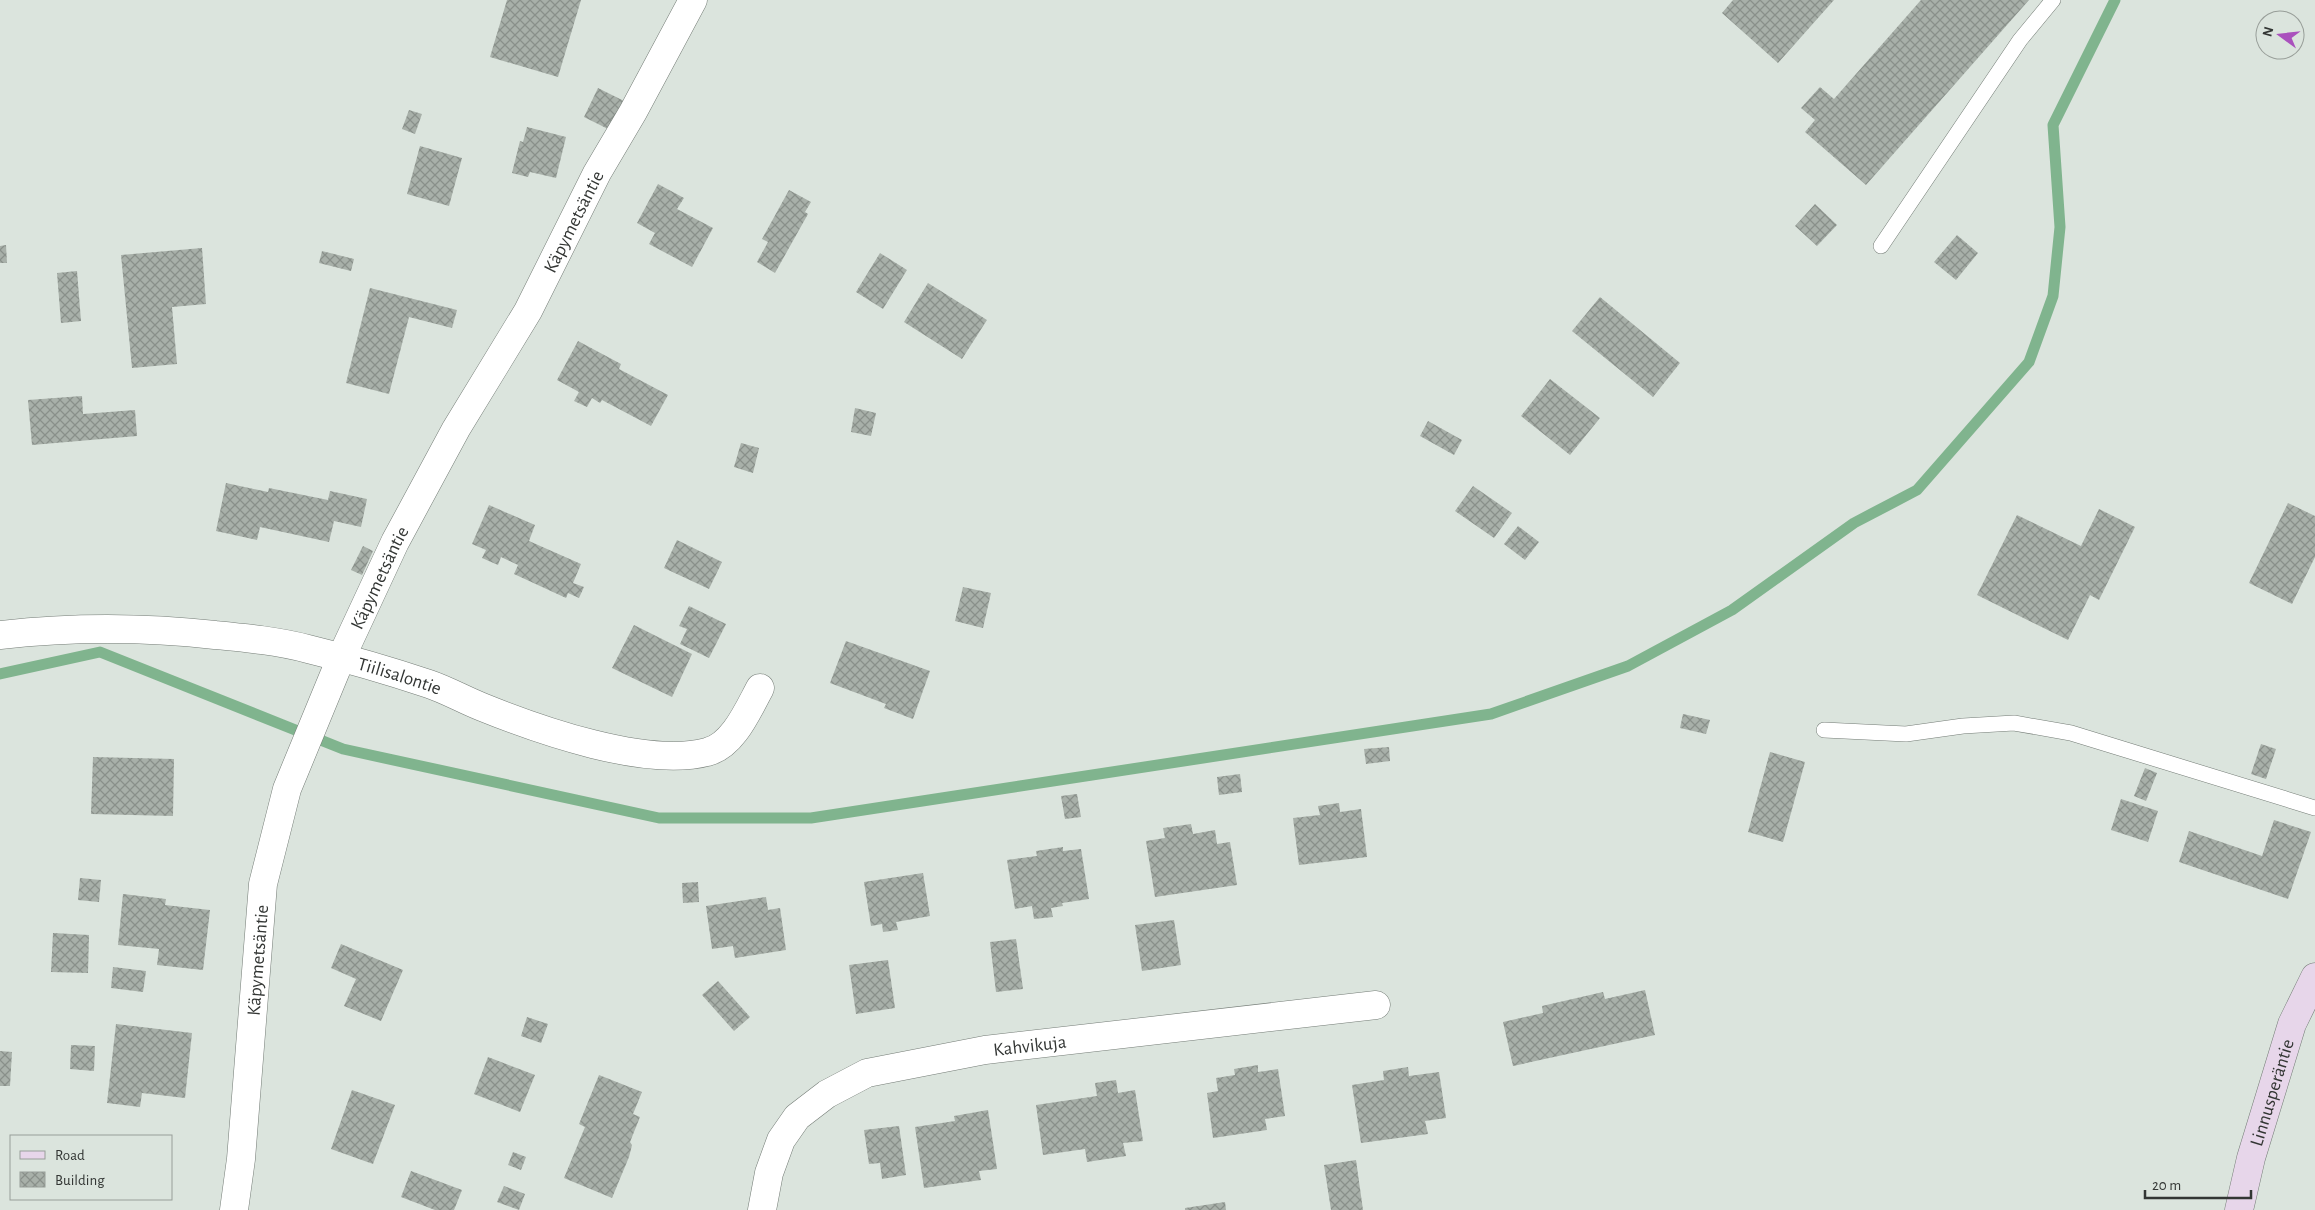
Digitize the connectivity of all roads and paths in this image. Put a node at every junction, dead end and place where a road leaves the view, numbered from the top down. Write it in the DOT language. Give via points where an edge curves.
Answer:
graph roads {
  1 [pos="693,0"];
  2 [pos="2052,0"];
  3 [pos="1881,246"];
  4 [pos="0,635"];
  5 [pos="341,658"];
  6 [pos="760,688"];
  7 [pos="1824,730"];
  8 [pos="2315,808"];
  9 [pos="2315,977"];
  10 [pos="1376,1005"];
  11 [pos="234,1210"];
  12 [pos="762,1210"];
  13 [pos="2239,1210"];
  1 -- 5 [label="street, Käpymetsäntie" via="597,173 528,311 456,429 395,542"];
  2 -- 3 [label="lane" via="2020,40"];
  4 -- 5 [label="street, Tiilisalontie" via="138,628 258,639"];
  5 -- 6 [label="street, Tiilisalontie" via="431,685 482,708 537,727 627,751 670,757 708,752 727,740"];
  5 -- 11 [label="street, Käpymetsäntie" via="287,789 263,884"];
  7 -- 8 [label="lane" via="1906,734 2014,723 2071,734"];
  9 -- 13 [label="street, Linnusperäntie" via="2292,1024 2251,1158"];
  10 -- 12 [label="street, Kahvikuja" via="985,1050 867,1073 827,1094 797,1117 780,1140 769,1172"];
}
